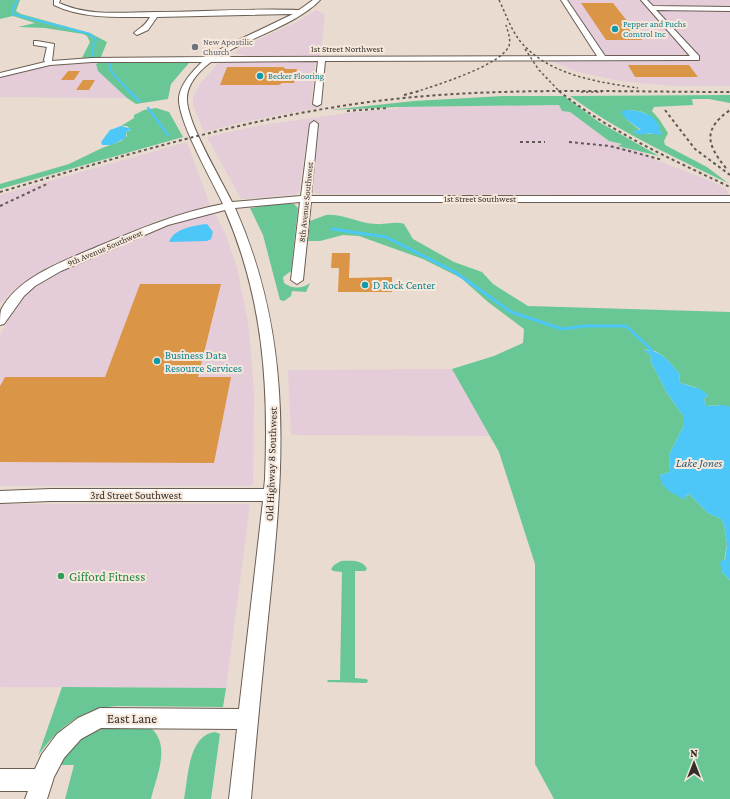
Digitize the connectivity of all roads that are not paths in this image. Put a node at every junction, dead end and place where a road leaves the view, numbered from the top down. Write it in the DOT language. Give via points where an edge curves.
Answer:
graph roads {
  1 [pos="57,0"];
  2 [pos="317,0"];
  3 [pos="564,0"];
  4 [pos="644,0"];
  5 [pos="652,8"];
  6 [pos="730,8"];
  7 [pos="302,12"];
  8 [pos="155,14"];
  9 [pos="136,33"];
  10 [pos="38,43"];
  11 [pos="230,46"];
  12 [pos="322,59"];
  13 [pos="603,59"];
  14 [pos="207,60"];
  15 [pos="245,60"];
  16 [pos="50,63"];
  17 [pos="0,75"];
  18 [pos="317,104"];
  19 [pos="314,124"];
  20 [pos="306,199"];
  21 [pos="730,199"];
  22 [pos="230,206"];
  23 [pos="297,280"];
  24 [pos="0,321"];
  25 [pos="272,495"];
  26 [pos="0,497"];
  27 [pos="248,719"];
  28 [pos="0,780"];
  29 [pos="38,790"];
  30 [pos="240,799"];
  1 -- 8 [label="street" via="56,4 60,8 80,13"];
  2 -- 7 [label="street, Old Highway 8 Southwest"];
  3 -- 13 [label="street"];
  4 -- 5 [label="street"];
  5 -- 6 [label="street"];
  5 -- 13 [label="street, 1st Street Northwest" via="696,58"];
  7 -- 8 [label="street" via="213,8"];
  7 -- 11 [label="street, Old Highway 8 Southwest"];
  8 -- 9 [label="street" via="146,29"];
  10 -- 16 [label="street" via="51,46 48,60"];
  11 -- 14 [label="street, Old Highway 8 Southwest"];
  11 -- 15 [label="street" via="230,55"];
  12 -- 13 [label="street, 1st Street Northwest"];
  12 -- 15 [label="street, 1st Street Northwest"];
  12 -- 18 [label="street"];
  14 -- 15 [label="street, 1st Street Northwest"];
  14 -- 16 [label="street, 1st Street Northwest" via="92,60"];
  14 -- 22 [label="street, Old Highway 8 Southwest" via="191,77 182,97 183,110"];
  16 -- 17 [label="street, 1st Street Northwest"];
  19 -- 20 [label="street, 8th Avenue Southwest"];
  20 -- 21 [label="street, 1st Street Southwest"];
  20 -- 22 [label="street, 1st Street Southwest"];
  20 -- 23 [label="street, 8th Avenue Southwest"];
  22 -- 24 [label="street, 9th Avenue Southwest" via="170,221 51,271 19,293"];
  22 -- 25 [label="street, Old Highway 8 Southwest" via="242,232 258,287 269,342 274,420"];
  25 -- 26 [label="street, 3rd Street Southwest"];
  25 -- 27 [label="street, Old Highway 8 Southwest"];
  27 -- 29 [label="street, East Lane" via="99,718 64,740 51,756"];
  27 -- 30 [label="street, Old Highway 8 Southwest"];
  28 -- 29 [label="street"];
}
